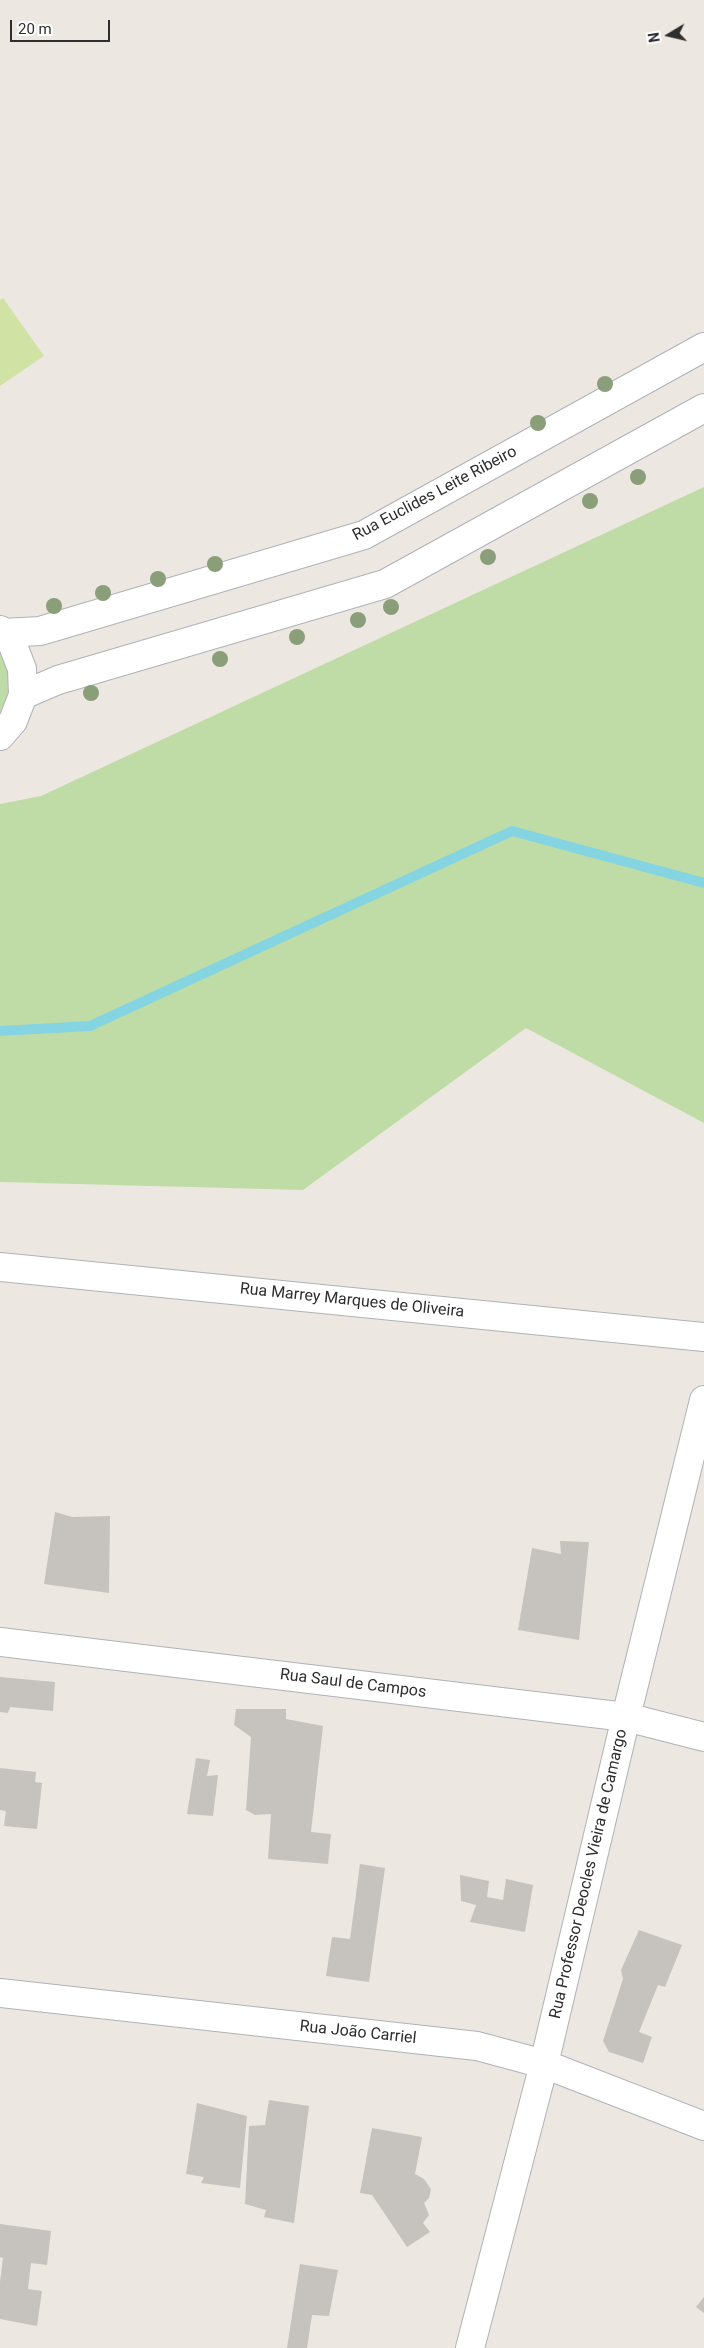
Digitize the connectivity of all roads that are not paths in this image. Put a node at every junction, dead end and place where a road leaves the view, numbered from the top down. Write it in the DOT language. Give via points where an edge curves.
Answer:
graph roads {
  1 [pos="704,347"];
  2 [pos="704,408"];
  3 [pos="2,631"];
  4 [pos="23,695"];
  5 [pos="0,736"];
  6 [pos="0,1266"];
  7 [pos="704,1337"];
  8 [pos="704,1400"];
  9 [pos="0,1642"];
  10 [pos="626,1717"];
  11 [pos="704,1736"];
  12 [pos="0,1993"];
  13 [pos="544,2064"];
  14 [pos="704,2126"];
  15 [pos="470,2348"];
  1 -- 3 [label="street, Rua Euclides Leite Ribeiro" via="364,535 40,630"];
  2 -- 4 [label="street" via="385,584 58,680"];
  3 -- 4 [label="street" via="12,643 22,668"];
  4 -- 5 [label="street" via="13,721"];
  6 -- 7 [label="street, Rua Marrey Marques de Oliveira"];
  8 -- 10 [label="street, Rua Professor Deocles Vieira de Camargo"];
  9 -- 10 [label="street, Rua Saul de Campos"];
  10 -- 11 [label="street, Rua Saul de Campos"];
  10 -- 13 [label="street, Rua Professor Deocles Vieira de Camargo"];
  12 -- 13 [label="street, Rua João Carriel" via="476,2046"];
  13 -- 14 [label="street, Rua João Carriel"];
  13 -- 15 [label="street, Rua Professor Deocles Vieira de Camargo"];
}
